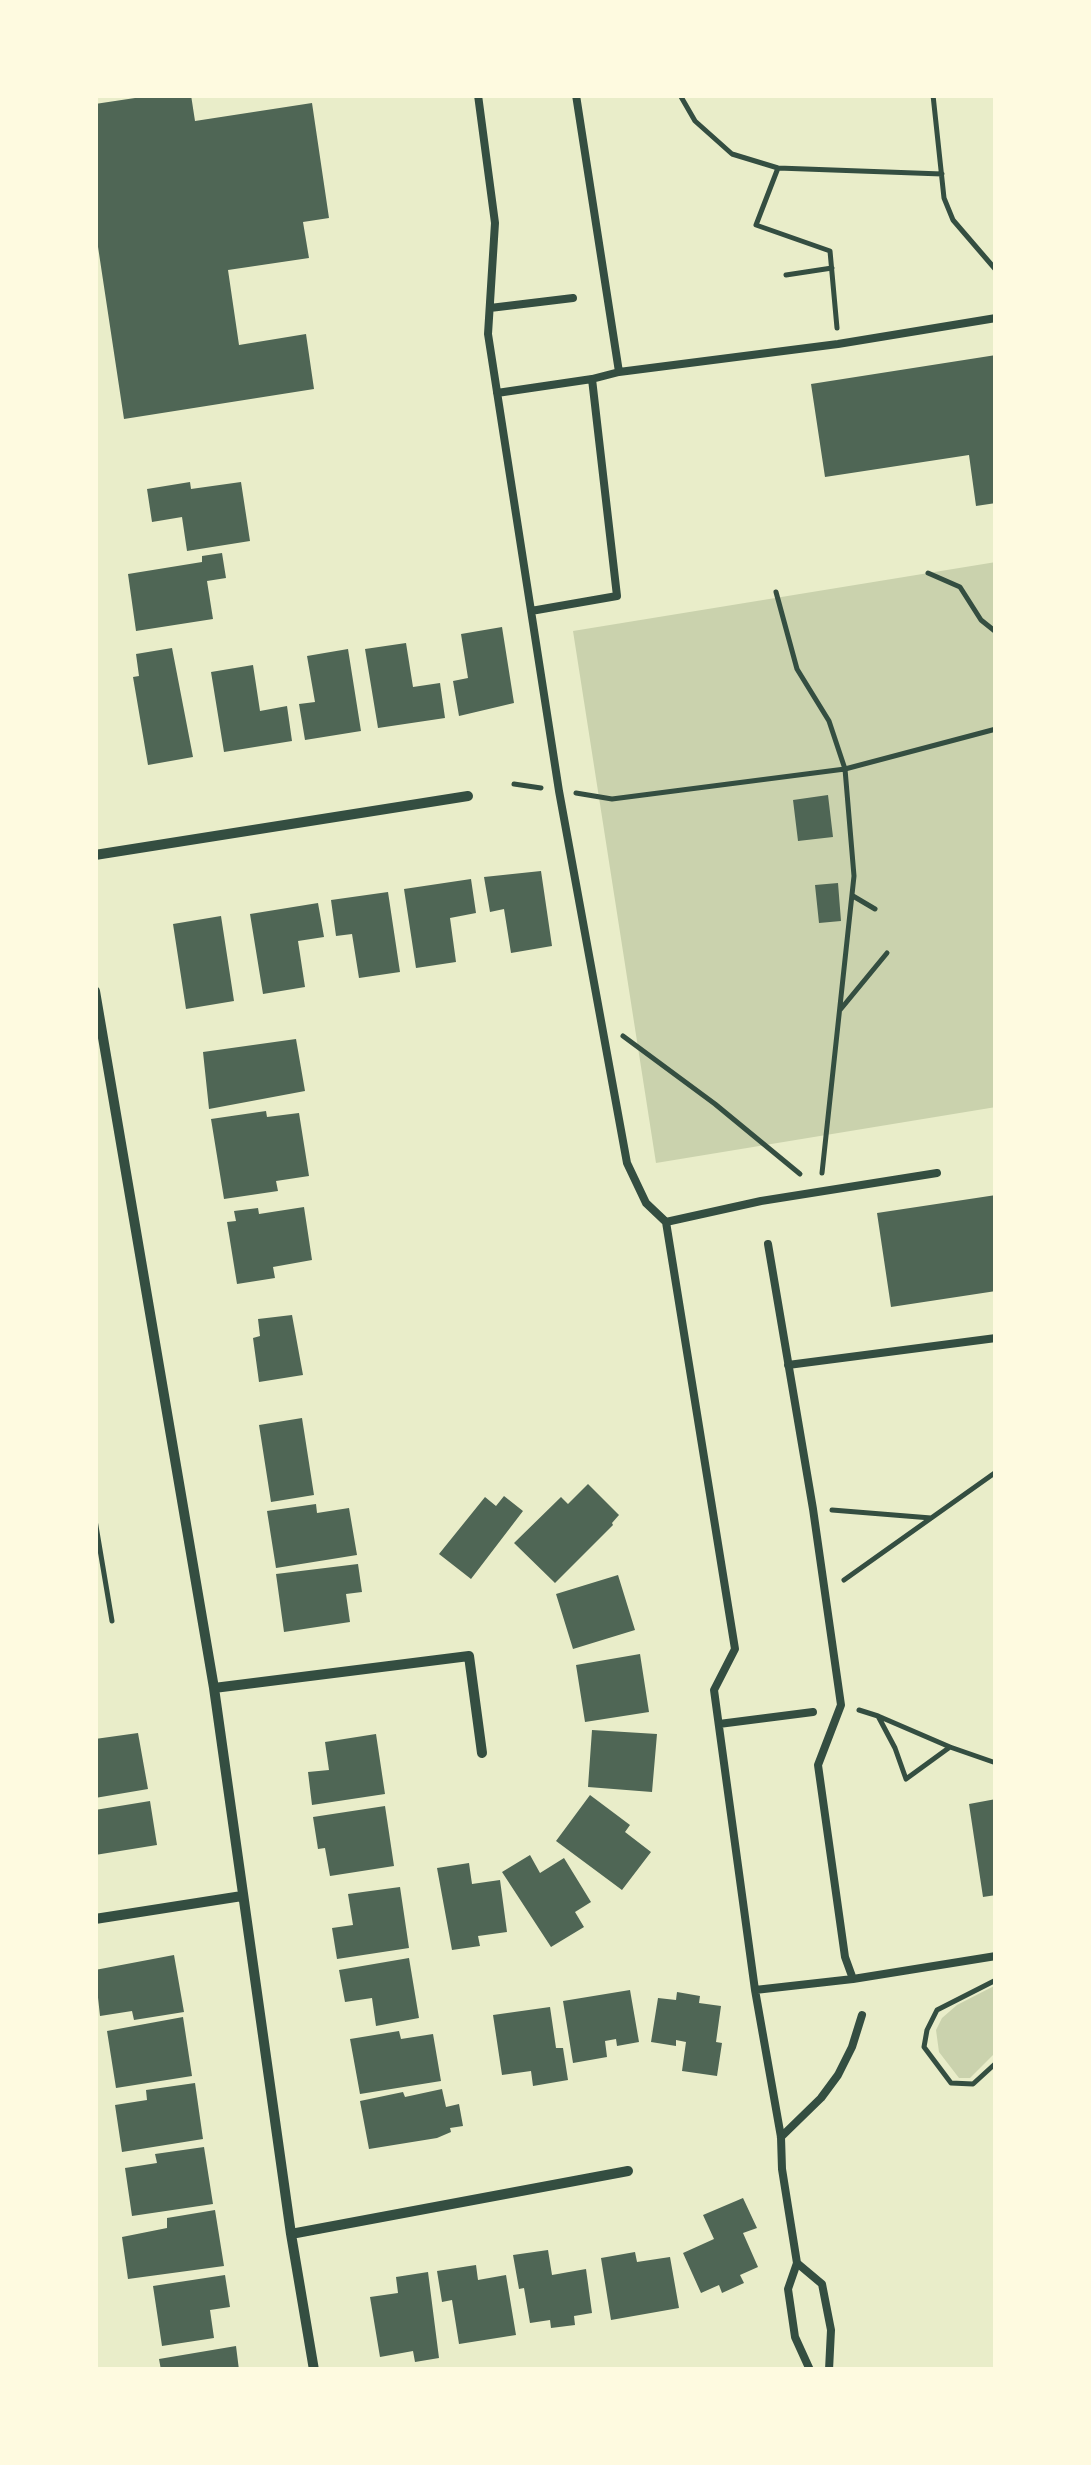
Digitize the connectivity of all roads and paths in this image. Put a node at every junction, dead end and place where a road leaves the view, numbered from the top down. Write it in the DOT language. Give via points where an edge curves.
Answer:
graph roads {
  1 [pos="478,95"];
  2 [pos="576,95"];
  3 [pos="680,95"];
  4 [pos="933,95"];
  5 [pos="778,168"];
  6 [pos="942,174"];
  7 [pos="832,268"];
  8 [pos="996,270"];
  9 [pos="786,274"];
  10 [pos="573,298"];
  11 [pos="490,308"];
  12 [pos="996,318"];
  13 [pos="838,344"];
  14 [pos="619,372"];
  15 [pos="592,380"];
  16 [pos="497,393"];
  17 [pos="928,574"];
  18 [pos="776,592"];
  19 [pos="531,611"];
  20 [pos="996,632"];
  21 [pos="996,729"];
  22 [pos="845,768"];
  23 [pos="514,784"];
  24 [pos="559,790"];
  25 [pos="468,796"];
  26 [pos="95,854"];
  27 [pos="852,896"];
  28 [pos="875,908"];
  29 [pos="887,952"];
  30 [pos="95,991"];
  31 [pos="838,1012"];
  32 [pos="601,1020"];
  33 [pos="937,1174"];
  34 [pos="820,1192"];
  35 [pos="666,1222"];
  36 [pos="768,1244"];
  37 [pos="996,1338"];
  38 [pos="788,1365"];
  39 [pos="996,1472"];
  40 [pos="813,1508"];
  41 [pos="934,1518"];
  42 [pos="95,1520"];
  43 [pos="826,1592"];
  44 [pos="112,1621"];
  45 [pos="214,1688"];
  46 [pos="842,1705"];
  47 [pos="813,1712"];
  48 [pos="878,1716"];
  49 [pos="719,1724"];
  50 [pos="950,1746"];
  51 [pos="482,1753"];
  52 [pos="996,1763"];
  53 [pos="242,1896"];
  54 [pos="95,1919"];
  55 [pos="996,1956"];
  56 [pos="853,1979"];
  57 [pos="996,1980"];
  58 [pos="755,1990"];
  59 [pos="862,2015"];
  60 [pos="996,2062"];
  61 [pos="781,2136"];
  62 [pos="628,2171"];
  63 [pos="291,2234"];
  64 [pos="797,2263"];
  65 [pos="314,2370"];
  66 [pos="810,2370"];
  67 [pos="829,2370"];
  1 -- 11 [label="lane" via="495,223"];
  2 -- 14 [label="lane"];
  3 -- 5 [label="path" via="695,121 732,154"];
  4 -- 6 [label="path"];
  5 -- 6 [label="path"];
  5 -- 7 [label="path" via="756,225 830,251"];
  6 -- 8 [label="path" via="954,220"];
  7 -- 9 [label="path"];
  7 -- 13 [label="path"];
  10 -- 11 [label="lane"];
  11 -- 16 [label="lane"];
  12 -- 13 [label="lane"];
  13 -- 14 [label="lane"];
  14 -- 15 [label="lane"];
  15 -- 16 [label="lane"];
  15 -- 19 [label="lane" via="617,596"];
  16 -- 19 [label="lane"];
  17 -- 20 [label="path" via="960,586"];
  18 -- 22 [label="path" via="797,669 830,721"];
  19 -- 24 [label="lane"];
  21 -- 22 [label="path"];
  22 -- 24 [label="path" via="612,799"];
  22 -- 27 [label="path"];
  23 -- 24 [label="path"];
  24 -- 32 [label="lane"];
  25 -- 26 [label="street"];
  27 -- 28 [label="path"];
  27 -- 31 [label="path"];
  29 -- 31 [label="path"];
  30 -- 45 [label="street"];
  31 -- 34 [label="path"];
  32 -- 34 [label="path"];
  32 -- 35 [label="lane" via="627,1163 646,1203"];
  33 -- 34 [label="lane"];
  34 -- 35 [label="lane"];
  35 -- 49 [label="lane" via="735,1649 714,1690"];
  36 -- 38 [label="lane"];
  37 -- 38 [label="lane"];
  38 -- 40 [label="lane"];
  39 -- 41 [label="path"];
  40 -- 41 [label="path"];
  40 -- 43 [label="lane"];
  41 -- 43 [label="path"];
  42 -- 44 [label="path"];
  43 -- 46 [label="lane"];
  45 -- 51 [label="street" via="469,1656"];
  45 -- 53 [label="street"];
  46 -- 48 [label="path"];
  46 -- 56 [label="lane" via="818,1765"];
  47 -- 49 [label="lane"];
  48 -- 50 [label="path"];
  48 -- 50 [label="path" via="906,1779"];
  49 -- 58 [label="lane"];
  50 -- 52 [label="path"];
  53 -- 54 [label="street"];
  53 -- 63 [label="street"];
  55 -- 56 [label="lane"];
  56 -- 58 [label="lane"];
  57 -- 60 [label="path" via="937,2010 924,2048 951,2083 973,2084"];
  58 -- 61 [label="lane"];
  59 -- 61 [label="lane" via="838,2075"];
  61 -- 64 [label="lane"];
  62 -- 63 [label="street"];
  63 -- 65 [label="street"];
  64 -- 66 [label="lane" via="788,2289"];
  64 -- 67 [label="lane" via="822,2284 831,2330"];
}
